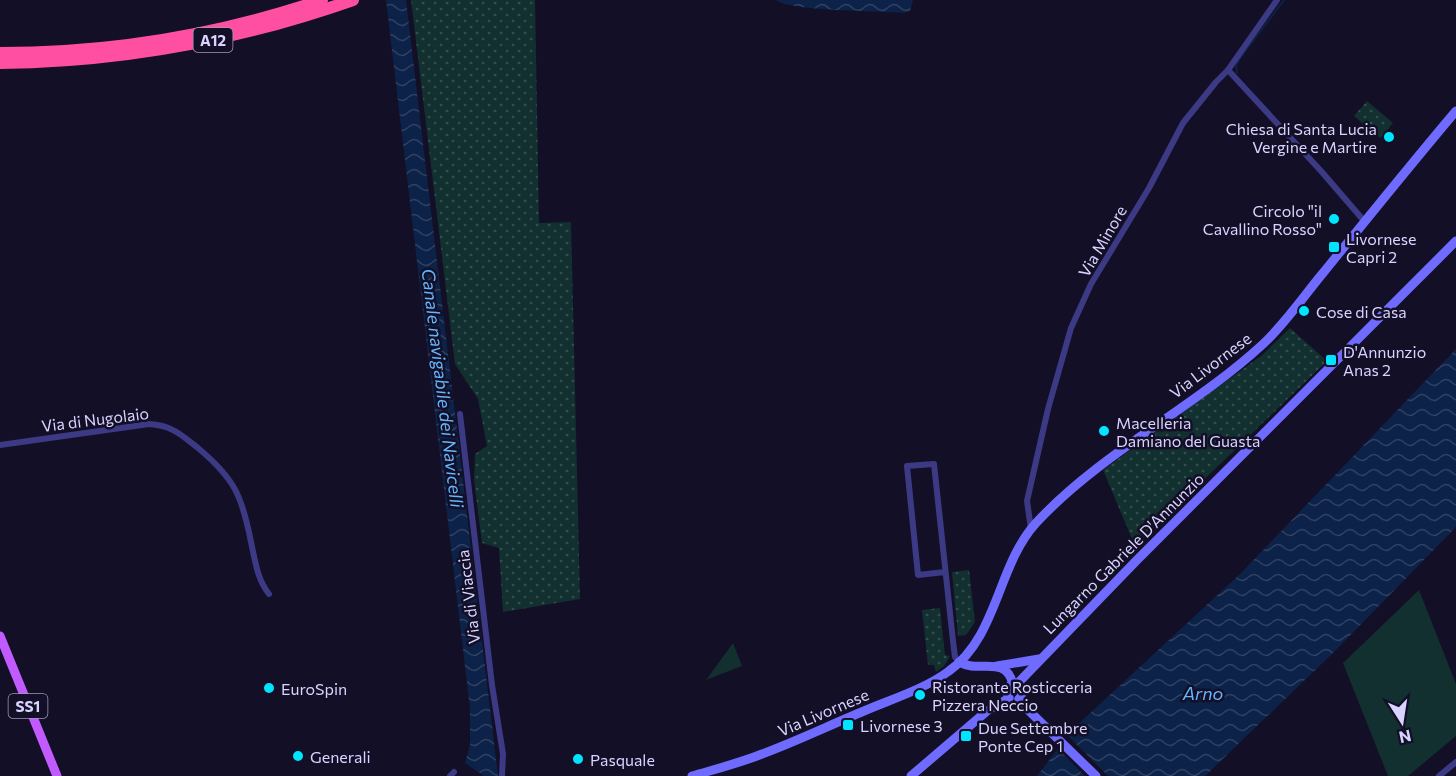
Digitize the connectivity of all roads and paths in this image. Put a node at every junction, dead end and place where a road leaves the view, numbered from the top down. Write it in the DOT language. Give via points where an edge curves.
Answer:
graph roads {
  1 [pos="322,0"];
  2 [pos="353,0"];
  3 [pos="1277,0"];
  4 [pos="0,53"];
  5 [pos="0,63"];
  6 [pos="1228,70"];
  7 [pos="1456,111"];
  8 [pos="1365,222"];
  9 [pos="1456,241"];
  10 [pos="460,414"];
  11 [pos="0,445"];
  12 [pos="1031,528"];
  13 [pos="945,572"];
  14 [pos="269,594"];
  15 [pos="0,636"];
  16 [pos="1039,660"];
  17 [pos="959,662"];
  18 [pos="995,666"];
  19 [pos="1015,684"];
  20 [pos="1014,699"];
  21 [pos="1456,762"];
  22 [pos="57,776"];
  23 [pos="502,776"];
  24 [pos="692,776"];
  25 [pos="911,776"];
  26 [pos="1096,776"];
  27 [pos="1439,776"];
  1 -- 4 [label="highway, A12" via="255,20 179,36 82,49"];
  2 -- 5 [label="highway, A12" via="251,32 181,47 90,59"];
  3 -- 6 [label="street, Via Minore"];
  6 -- 8 [label="street"];
  6 -- 12 [label="street, Via Minore" via="1184,123 1071,328 1028,492"];
  7 -- 8 [label="street, Via Livornese"];
  8 -- 12 [label="street, Via Livornese" via="1263,344 1109,458"];
  9 -- 16 [label="street, Lungarno Gabriele D'Annunzio"];
  10 -- 23 [label="street, Via di Viaccia" via="503,754"];
  11 -- 14 [label="street, Via di Nugolaio" via="149,424 177,431 219,466 237,491 257,572"];
  12 -- 17 [label="street, Via Livornese" via="1015,554 982,632"];
  13 -- 13 [label="street" via="918,575 907,466 934,464"];
  13 -- 17 [label="street"];
  15 -- 22 [label="main road, SS1"];
  16 -- 18 [label="street"];
  16 -- 19 [label="street, Lungarno Gabriele D'Annunzio"];
  17 -- 18 [label="street" via="971,667"];
  17 -- 24 [label="street, Via Livornese" via="939,677 882,704 763,754"];
  18 -- 19 [label="street" via="1006,669"];
  19 -- 20 [label="street" via="1006,691"];
  19 -- 20 [label="street" via="1023,690"];
  20 -- 25 [label="street" via="987,711"];
  20 -- 26 [label="street"];
  21 -- 27 [label="street"];
}
